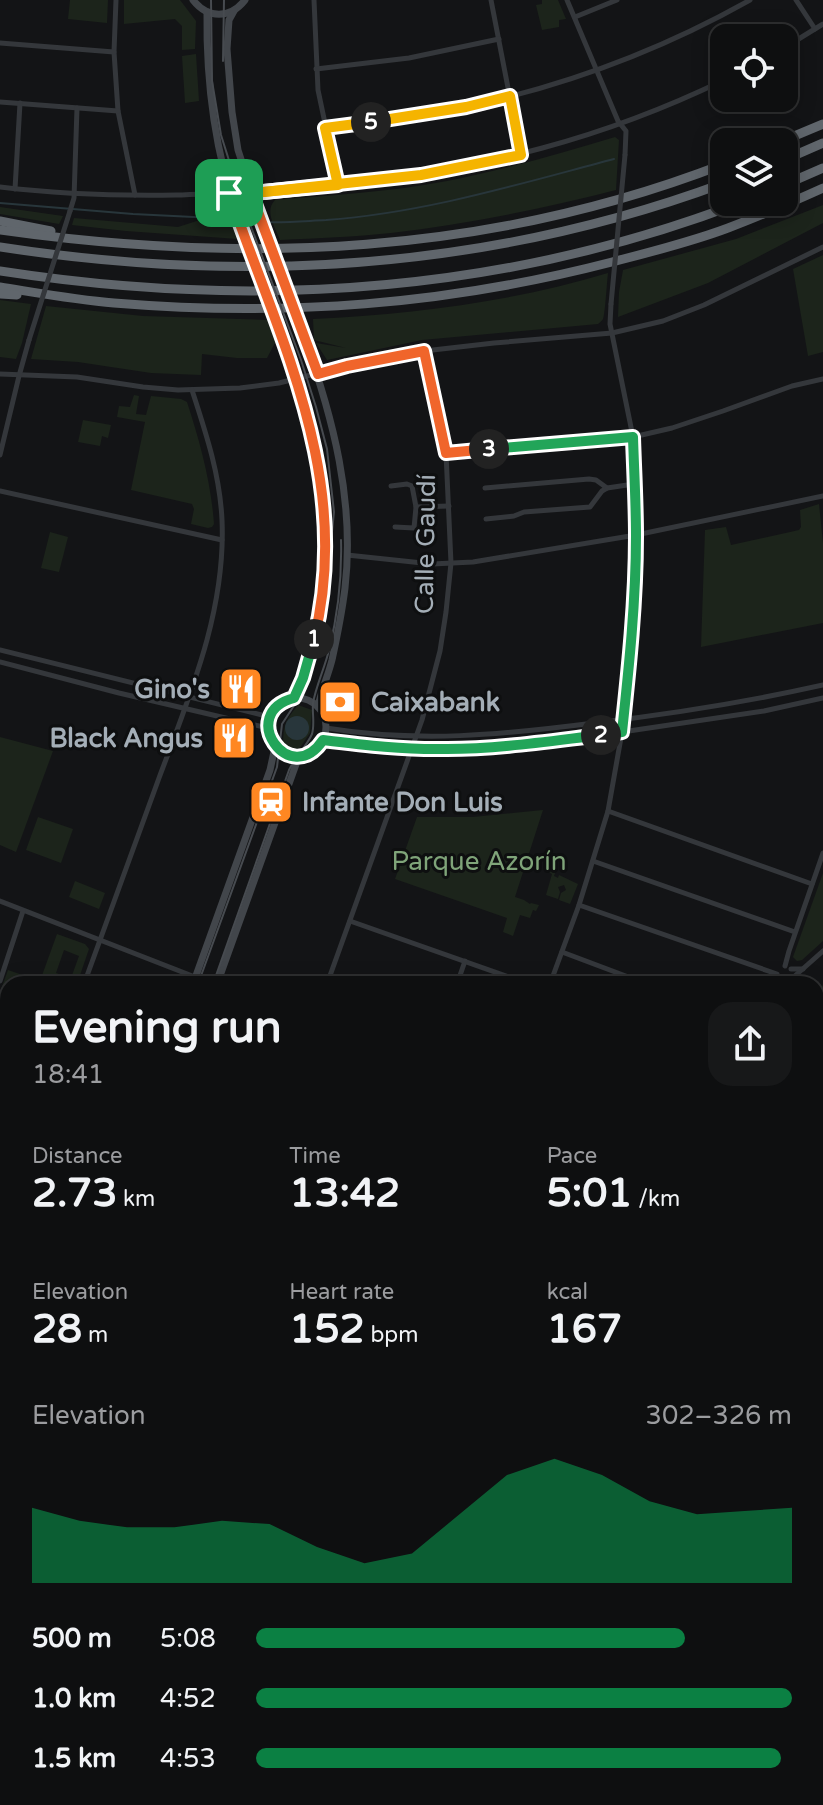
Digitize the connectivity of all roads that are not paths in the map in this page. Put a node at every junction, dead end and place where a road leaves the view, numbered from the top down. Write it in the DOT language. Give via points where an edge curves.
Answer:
graph roads {
  1 [pos="116,0"];
  2 [pos="193,0"];
  3 [pos="245,0"];
  4 [pos="314,0"];
  5 [pos="491,0"];
  6 [pos="567,0"];
  7 [pos="617,0"];
  8 [pos="750,0"];
  9 [pos="796,0"];
  10 [pos="234,11"];
  11 [pos="207,12"];
  12 [pos="575,17"];
  13 [pos="823,24"];
  14 [pos="815,29"];
  15 [pos="499,39"];
  16 [pos="798,39"];
  17 [pos="0,43"];
  18 [pos="114,52"];
  19 [pos="316,69"];
  20 [pos="597,70"];
  21 [pos="710,86"];
  22 [pos="510,96"];
  23 [pos="0,102"];
  24 [pos="20,103"];
  25 [pos="77,108"];
  26 [pos="118,111"];
  27 [pos="823,123"];
  28 [pos="621,124"];
  29 [pos="325,128"];
  30 [pos="798,135"];
  31 [pos="823,143"];
  32 [pos="798,154"];
  33 [pos="521,155"];
  34 [pos="823,168"];
  35 [pos="710,169"];
  36 [pos="798,179"];
  37 [pos="338,185"];
  38 [pos="0,187"];
  39 [pos="710,188"];
  40 [pos="823,188"];
  41 [pos="15,189"];
  42 [pos="229,193"];
  43 [pos="251,193"];
  44 [pos="73,194"];
  45 [pos="135,195"];
  46 [pos="823,195"];
  47 [pos="710,214"];
  48 [pos="0,221"];
  49 [pos="729,228"];
  50 [pos="0,230"];
  51 [pos="0,247"];
  52 [pos="823,247"];
  53 [pos="198,249"];
  54 [pos="0,271"];
  55 [pos="0,287"];
  56 [pos="3,295"];
  57 [pos="72,298"];
  58 [pos="612,333"];
  59 [pos="424,351"];
  60 [pos="0,374"];
  61 [pos="318,374"];
  62 [pos="19,376"];
  63 [pos="297,379"];
  64 [pos="823,379"];
  65 [pos="192,390"];
  66 [pos="633,437"];
  67 [pos="446,453"];
  68 [pos="0,455"];
  69 [pos="634,484"];
  70 [pos="391,486"];
  71 [pos="485,488"];
  72 [pos="607,488"];
  73 [pos="0,491"];
  74 [pos="823,496"];
  75 [pos="449,506"];
  76 [pos="416,507"];
  77 [pos="486,519"];
  78 [pos="395,527"];
  79 [pos="636,535"];
  80 [pos="222,540"];
  81 [pos="346,555"];
  82 [pos="451,563"];
  83 [pos="0,650"];
  84 [pos="0,662"];
  85 [pos="823,685"];
  86 [pos="189,697"];
  87 [pos="294,698"];
  88 [pos="823,698"];
  89 [pos="318,707"];
  90 [pos="185,709"];
  91 [pos="270,717"];
  92 [pos="624,719"];
  93 [pos="268,728"];
  94 [pos="326,728"];
  95 [pos="622,732"];
  96 [pos="416,736"];
  97 [pos="323,740"];
  98 [pos="275,747"];
  99 [pos="412,749"];
  100 [pos="299,756"];
  101 [pos="608,811"];
  102 [pos="823,853"];
  103 [pos="593,861"];
  104 [pos="812,884"];
  105 [pos="0,901"];
  106 [pos="579,905"];
  107 [pos="23,911"];
  108 [pos="350,921"];
  109 [pos="795,932"];
  110 [pos="100,941"];
  111 [pos="823,951"];
  112 [pos="562,952"];
  113 [pos="465,961"];
  114 [pos="788,968"];
  115 [pos="804,969"];
  116 [pos="777,974"];
  117 [pos="2,976"];
  118 [pos="87,976"];
  119 [pos="183,976"];
  120 [pos="197,976"];
  121 [pos="218,976"];
  122 [pos="330,976"];
  123 [pos="460,976"];
  124 [pos="507,976"];
  125 [pos="553,976"];
  126 [pos="626,976"];
  127 [pos="791,976"];
  128 [pos="795,976"];
  1 -- 18 [label="street"];
  2 -- 11 [label="street"];
  3 -- 10 [label="street"];
  4 -- 19 [label="street"];
  5 -- 15 [label="street"];
  6 -- 12 [label="street"];
  7 -- 12 [label="street"];
  8 -- 20 [label="street"];
  9 -- 14 [label="street"];
  10 -- 11 [label="street"];
  10 -- 43 [label="street" via="228,36 229,91"];
  11 -- 42 [label="street" via="210,102"];
  12 -- 20 [label="street"];
  13 -- 14 [label="street"];
  14 -- 16 [label="street"];
  15 -- 19 [label="street" via="409,58"];
  15 -- 22 [label="street"];
  17 -- 18 [label="street"];
  18 -- 26 [label="street"];
  19 -- 29 [label="street"];
  20 -- 22 [label="street"];
  20 -- 28 [label="street"];
  21 -- 28 [label="street"];
  22 -- 29 [label="street"];
  22 -- 33 [label="street"];
  23 -- 24 [label="street"];
  24 -- 25 [label="street"];
  24 -- 41 [label="street"];
  25 -- 26 [label="street"];
  25 -- 44 [label="street"];
  26 -- 45 [label="street"];
  27 -- 30 [label="highway"];
  28 -- 33 [label="street"];
  28 -- 58 [label="street, bridge" via="627,134"];
  29 -- 37 [label="street"];
  31 -- 32 [label="highway"];
  33 -- 37 [label="street"];
  34 -- 36 [label="highway"];
  35 -- 53 [label="highway" via="607,202 483,230 335,247"];
  37 -- 43 [label="street"];
  38 -- 41 [label="street"];
  39 -- 51 [label="highway" via="561,232 391,261 201,267"];
  40 -- 49 [label="highway"];
  41 -- 44 [label="street"];
  42 -- 43 [label="street"];
  42 -- 45 [label="street"];
  42 -- 63 [label="street, bridge"];
  43 -- 61 [label="street, bridge"];
  44 -- 45 [label="street"];
  44 -- 62 [label="street, bridge"];
  46 -- 49 [label="highway"];
  47 -- 54 [label="highway" via="556,258 390,285 206,291"];
  48 -- 53 [label="highway"];
  49 -- 57 [label="highway" via="564,274 394,303 246,310"];
  50 -- 53 [label="highway"];
  52 -- 58 [label="street" via="704,305"];
  55 -- 57 [label="highway"];
  56 -- 57 [label="highway"];
  58 -- 59 [label="street"];
  58 -- 66 [label="street"];
  59 -- 61 [label="street"];
  59 -- 67 [label="street, Calle Gaudí"];
  60 -- 62 [label="street"];
  61 -- 63 [label="street"];
  61 -- 81 [label="street" via="340,463"];
  62 -- 65 [label="street"];
  62 -- 68 [label="street"];
  63 -- 65 [label="street"];
  63 -- 87 [label="street" via="316,451 325,540 316,631"];
  64 -- 66 [label="street"];
  65 -- 80 [label="street" via="215,467"];
  66 -- 67 [label="street"];
  66 -- 69 [label="street"];
  67 -- 75 [label="street, Calle Gaudí"];
  69 -- 72 [label="street"];
  69 -- 79 [label="street"];
  70 -- 76 [label="street" via="412,486"];
  71 -- 72 [label="street" via="589,479"];
  72 -- 77 [label="street" via="590,507"];
  73 -- 80 [label="street"];
  74 -- 79 [label="street"];
  75 -- 76 [label="street"];
  75 -- 82 [label="street, Calle Gaudí"];
  76 -- 78 [label="street" via="414,528"];
  79 -- 82 [label="street"];
  79 -- 92 [label="street"];
  80 -- 86 [label="street" via="217,601"];
  81 -- 82 [label="street"];
  81 -- 89 [label="street" via="341,614"];
  82 -- 96 [label="street, Calle Gaudí" via="440,651"];
  83 -- 86 [label="street"];
  84 -- 90 [label="street"];
  85 -- 92 [label="street"];
  86 -- 90 [label="street"];
  86 -- 91 [label="street"];
  87 -- 89 [label="street"];
  87 -- 91 [label="street" via="279,704"];
  88 -- 95 [label="street"];
  89 -- 94 [label="street"];
  90 -- 93 [label="street"];
  90 -- 110 [label="street"];
  91 -- 93 [label="street"];
  92 -- 95 [label="street"];
  92 -- 96 [label="street" via="479,736"];
  93 -- 98 [label="street"];
  94 -- 96 [label="street"];
  94 -- 97 [label="street"];
  95 -- 99 [label="street" via="507,746"];
  95 -- 101 [label="street"];
  96 -- 99 [label="street, Calle Gaudí"];
  97 -- 99 [label="street"];
  97 -- 100 [label="street"];
  98 -- 100 [label="street"];
  98 -- 120 [label="street"];
  99 -- 108 [label="street, Calle Gaudí"];
  100 -- 121 [label="street"];
  101 -- 103 [label="street"];
  101 -- 104 [label="street"];
  102 -- 104 [label="street"];
  103 -- 106 [label="street"];
  103 -- 109 [label="street"];
  104 -- 109 [label="street"];
  105 -- 107 [label="street"];
  106 -- 112 [label="street"];
  106 -- 116 [label="street"];
  107 -- 110 [label="street"];
  107 -- 117 [label="street"];
  108 -- 113 [label="street"];
  108 -- 122 [label="street, Calle Gaudí"];
  109 -- 114 [label="street"];
  110 -- 118 [label="street"];
  110 -- 119 [label="street"];
  111 -- 115 [label="street"];
  112 -- 125 [label="street"];
  112 -- 126 [label="street"];
  113 -- 123 [label="street"];
  113 -- 124 [label="street"];
  114 -- 115 [label="street"];
  114 -- 116 [label="street"];
  114 -- 127 [label="street"];
  115 -- 128 [label="street"];
}
